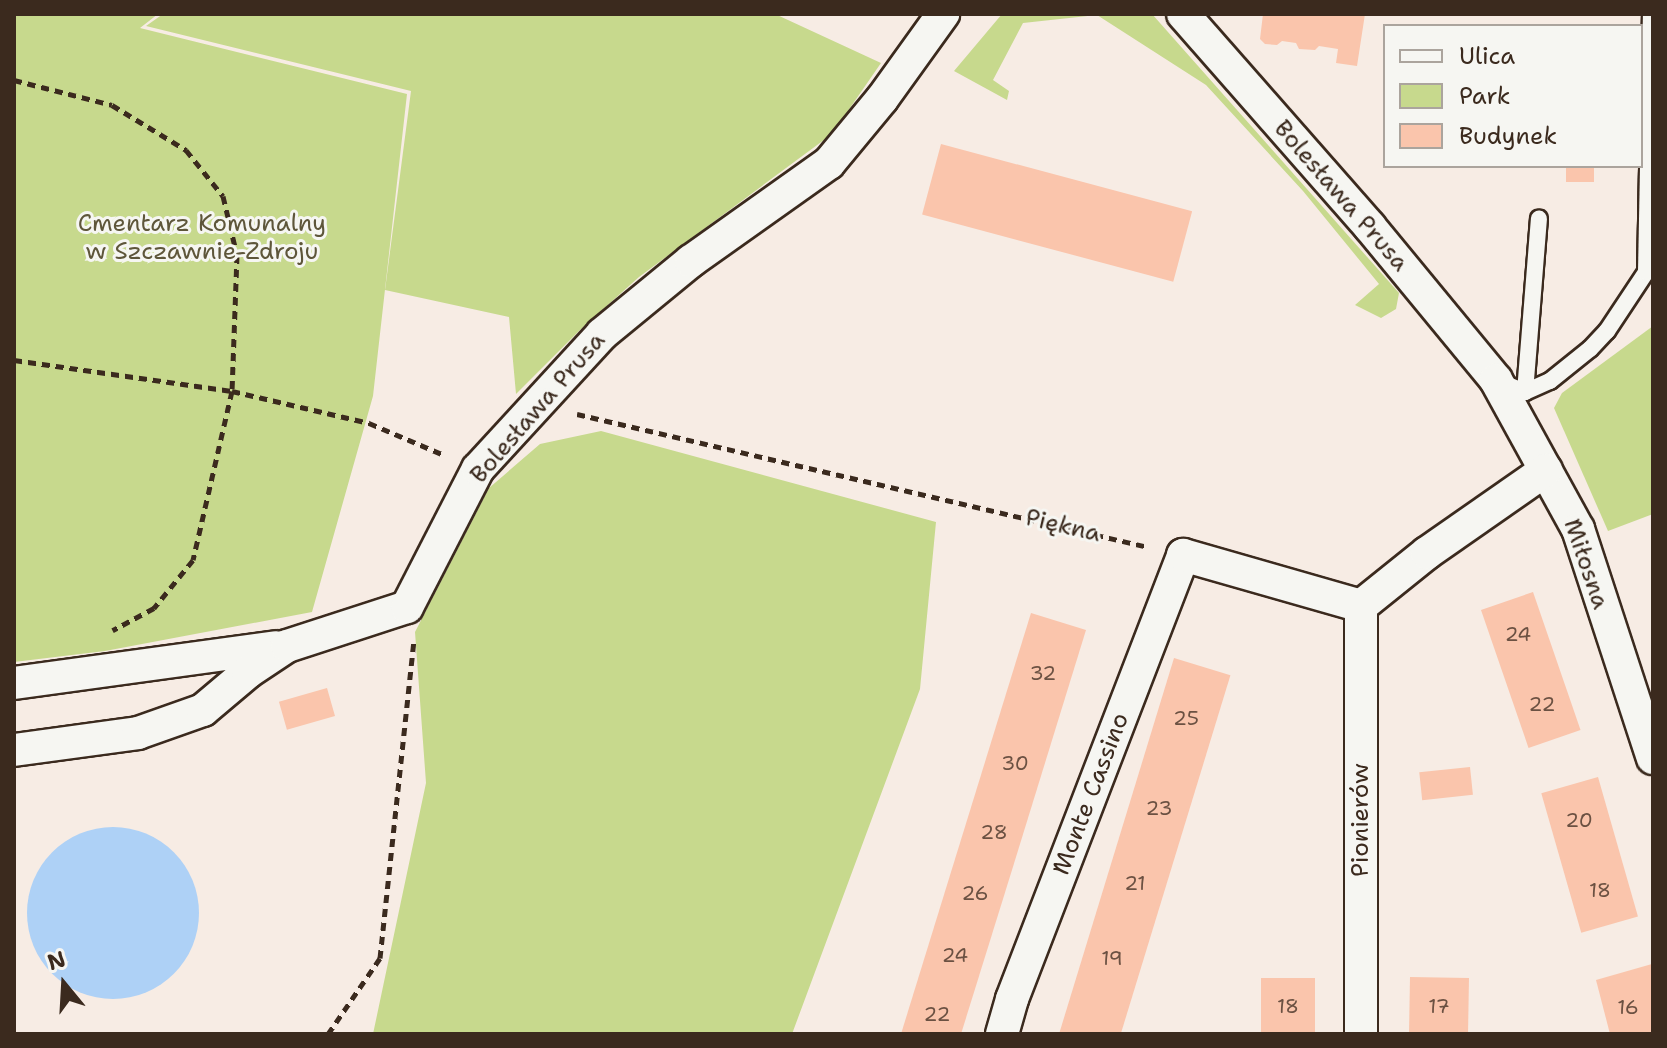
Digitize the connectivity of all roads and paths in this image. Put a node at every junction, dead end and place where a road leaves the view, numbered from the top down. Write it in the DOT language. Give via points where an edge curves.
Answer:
graph roads {
  1 [pos="943,14"];
  2 [pos="1183,14"];
  3 [pos="1651,14"];
  4 [pos="14,80"];
  5 [pos="1539,219"];
  6 [pos="14,360"];
  7 [pos="1510,386"];
  8 [pos="232,391"];
  9 [pos="537,405"];
  10 [pos="478,469"];
  11 [pos="1546,470"];
  12 [pos="1183,555"];
  13 [pos="1361,606"];
  14 [pos="407,607"];
  15 [pos="107,632"];
  16 [pos="287,646"];
  17 [pos="14,683"];
  18 [pos="14,750"];
  19 [pos="1653,758"];
  20 [pos="328,1034"];
  21 [pos="1002,1034"];
  22 [pos="1361,1034"];
  1 -- 9 [label="street, Bolesława Prusa" via="829,163 691,261 602,334"];
  2 -- 7 [label="street, Bolesława Prusa"];
  3 -- 7 [label="lane" via="1646,272 1590,349 1550,381"];
  4 -- 8 [label="path" via="112,105 186,150 223,196 237,255"];
  5 -- 7 [label="lane"];
  6 -- 8 [label="path"];
  7 -- 11 [label="street, Miłosna"];
  8 -- 10 [label="path" via="369,423"];
  8 -- 15 [label="path" via="193,560 154,608"];
  9 -- 10 [label="street, Bolesława Prusa"];
  9 -- 12 [label="path, Piękna"];
  10 -- 14 [label="street, Bolesława Prusa"];
  11 -- 13 [label="street"];
  11 -- 19 [label="street, Miłosna" via="1578,529"];
  12 -- 13 [label="street"];
  12 -- 21 [label="street, Monte Cassino"];
  13 -- 22 [label="street, Pionierów"];
  14 -- 16 [label="street"];
  14 -- 20 [label="path" via="415,632 380,958"];
  16 -- 17 [label="street"];
  16 -- 18 [label="street" via="203,710 138,733"];
}
